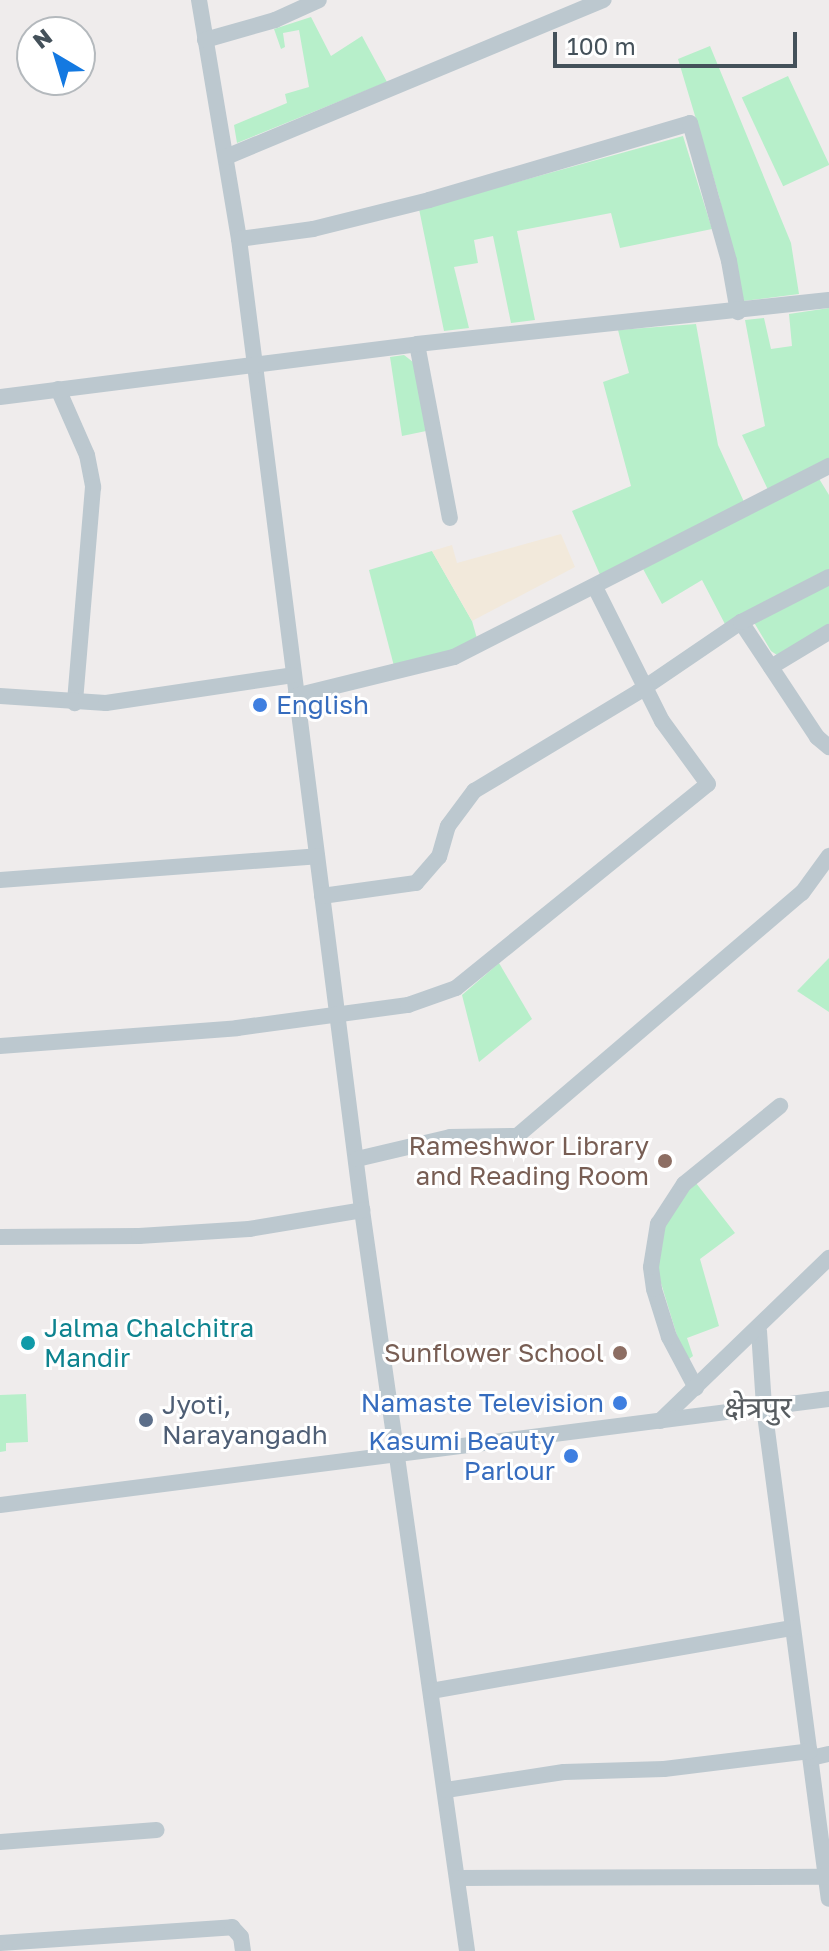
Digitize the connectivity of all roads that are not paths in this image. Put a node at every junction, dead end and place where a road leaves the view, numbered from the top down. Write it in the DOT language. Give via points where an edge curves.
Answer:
graph roads {
  1 [pos="199,0"];
  2 [pos="319,0"];
  3 [pos="604,0"];
  4 [pos="205,40"];
  5 [pos="226,157"];
  6 [pos="239,239"];
  7 [pos="829,300"];
  8 [pos="738,312"];
  9 [pos="417,344"];
  10 [pos="252,365"];
  11 [pos="58,389"];
  12 [pos="0,397"];
  13 [pos="829,466"];
  14 [pos="450,518"];
  15 [pos="829,577"];
  16 [pos="596,589"];
  17 [pos="741,622"];
  18 [pos="829,632"];
  19 [pos="771,667"];
  20 [pos="293,675"];
  21 [pos="645,686"];
  22 [pos="0,696"];
  23 [pos="295,696"];
  24 [pos="75,703"];
  25 [pos="829,747"];
  26 [pos="317,856"];
  27 [pos="829,856"];
  28 [pos="0,880"];
  29 [pos="322,896"];
  30 [pos="338,1014"];
  31 [pos="0,1046"];
  32 [pos="780,1106"];
  33 [pos="357,1159"];
  34 [pos="362,1210"];
  35 [pos="0,1237"];
  36 [pos="829,1258"];
  37 [pos="759,1331"];
  38 [pos="696,1388"];
  39 [pos="829,1399"];
  40 [pos="764,1407"];
  41 [pos="660,1421"];
  42 [pos="397,1454"];
  43 [pos="0,1505"];
  44 [pos="793,1628"];
  45 [pos="431,1691"];
  46 [pos="829,1754"];
  47 [pos="810,1755"];
  48 [pos="446,1790"];
  49 [pos="157,1830"];
  50 [pos="0,1842"];
  51 [pos="826,1844"];
  52 [pos="826,1877"];
  53 [pos="459,1878"];
  54 [pos="829,1899"];
  55 [pos="0,1943"];
  56 [pos="243,1951"];
  57 [pos="467,1951"];
  1 -- 4 [label="street"];
  2 -- 4 [label="street" via="275,20"];
  3 -- 5 [label="street"];
  4 -- 5 [label="street"];
  5 -- 6 [label="street"];
  6 -- 8 [label="street" via="313,229 429,200 690,123"];
  6 -- 10 [label="street"];
  7 -- 8 [label="street"];
  8 -- 9 [label="street"];
  9 -- 10 [label="street"];
  9 -- 14 [label="street"];
  10 -- 11 [label="street"];
  10 -- 20 [label="street"];
  11 -- 12 [label="street"];
  11 -- 24 [label="street" via="87,455 93,487"];
  13 -- 16 [label="street"];
  15 -- 17 [label="street"];
  16 -- 21 [label="street"];
  16 -- 23 [label="street" via="454,657"];
  17 -- 19 [label="street"];
  17 -- 21 [label="street"];
  18 -- 19 [label="street"];
  19 -- 25 [label="street"];
  20 -- 23 [label="street"];
  20 -- 24 [label="street"];
  21 -- 29 [label="street" via="465,798 448,826 439,857 416,883"];
  21 -- 30 [label="street" via="662,721 708,784 456,988 420,1002"];
  22 -- 24 [label="street"];
  23 -- 26 [label="street"];
  26 -- 28 [label="street"];
  26 -- 29 [label="street"];
  27 -- 33 [label="street" via="802,893 517,1136 450,1137"];
  29 -- 30 [label="street"];
  30 -- 31 [label="street" via="237,1028"];
  30 -- 33 [label="street"];
  32 -- 38 [label="street" via="684,1184 658,1224 651,1267 654,1289 669,1337"];
  33 -- 34 [label="street"];
  34 -- 35 [label="street" via="249,1229"];
  34 -- 42 [label="street"];
  36 -- 37 [label="street"];
  37 -- 38 [label="street"];
  37 -- 40 [label="street"];
  38 -- 41 [label="street"];
  39 -- 40 [label="street"];
  40 -- 41 [label="street"];
  40 -- 44 [label="street"];
  41 -- 42 [label="street"];
  42 -- 43 [label="street"];
  42 -- 45 [label="street"];
  44 -- 45 [label="street"];
  44 -- 47 [label="street"];
  45 -- 48 [label="street"];
  46 -- 47 [label="street"];
  47 -- 48 [label="street" via="564,1772"];
  47 -- 51 [label="street"];
  48 -- 53 [label="street"];
  49 -- 50 [label="street"];
  51 -- 52 [label="street"];
  52 -- 53 [label="street"];
  52 -- 54 [label="street"];
  53 -- 57 [label="street"];
  55 -- 56 [label="street" via="232,1927 241,1937"];
}
